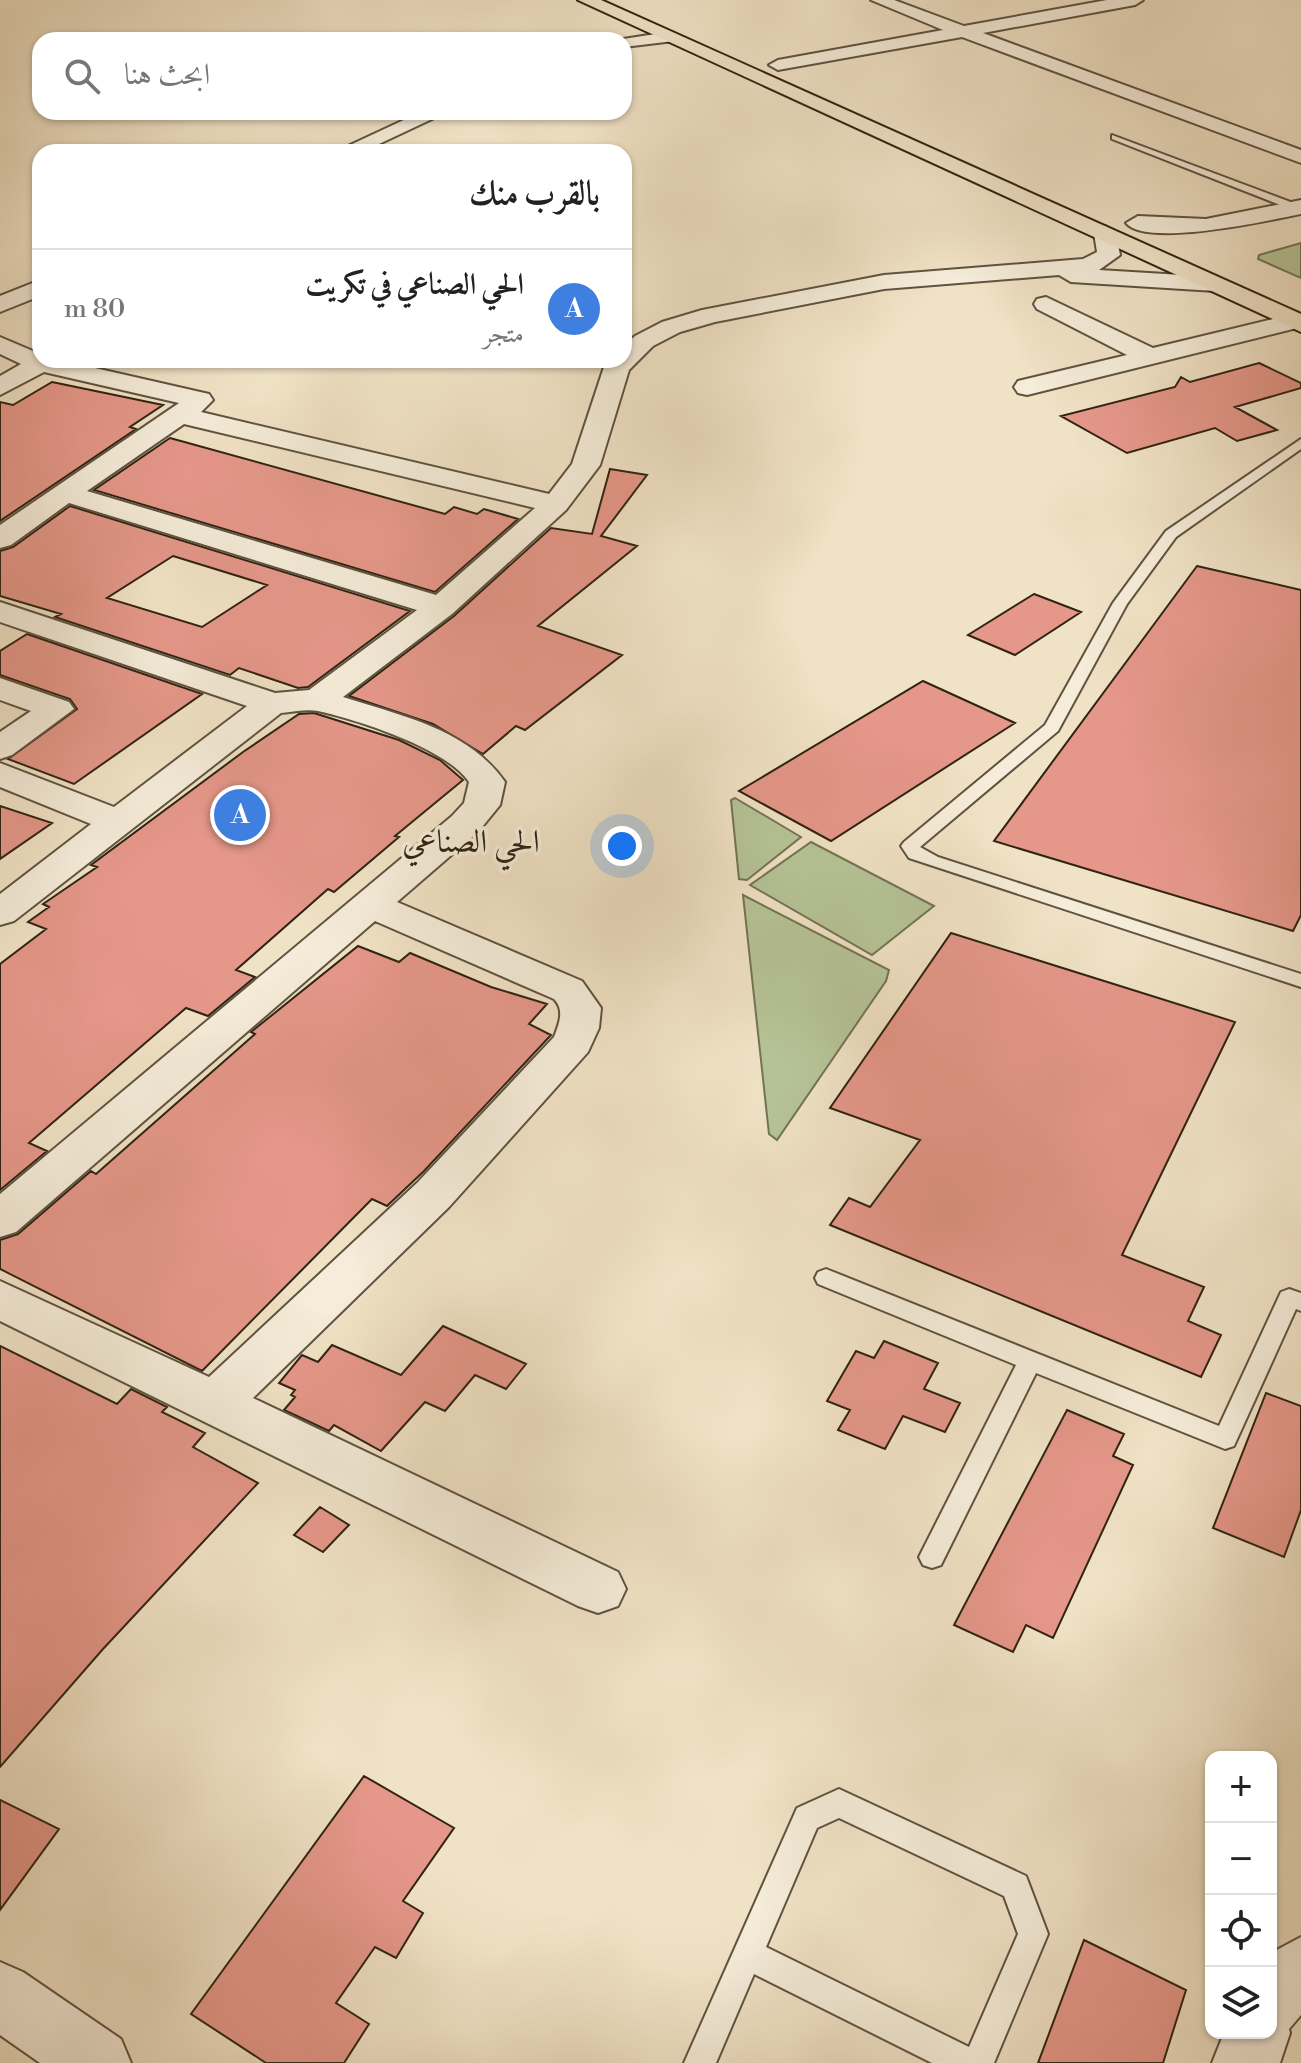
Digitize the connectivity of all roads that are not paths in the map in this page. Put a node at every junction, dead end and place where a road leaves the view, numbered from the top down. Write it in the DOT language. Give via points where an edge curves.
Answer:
graph roads {
  1 [pos="587,0"];
  2 [pos="879,0"];
  3 [pos="1135,0"];
  4 [pos="636,11"];
  5 [pos="964,31"];
  6 [pos="611,32"];
  7 [pos="668,37"];
  8 [pos="632,41"];
  9 [pos="778,65"];
  10 [pos="821,84"];
  11 [pos="785,90"];
  12 [pos="419,120"];
  13 [pos="922,128"];
  14 [pos="1115,137"];
  15 [pos="363,144"];
  16 [pos="1301,157"];
  17 [pos="1300,212"];
  18 [pos="1131,220"];
  19 [pos="1105,233"];
  20 [pos="1235,243"];
  21 [pos="1195,249"];
  22 [pos="1038,273"];
  23 [pos="1215,284"];
  24 [pos="32,291"];
  25 [pos="1046,304"];
  26 [pos="0,305"];
  27 [pos="1297,323"];
  28 [pos="634,338"];
  29 [pos="0,345"];
  30 [pos="32,357"];
  31 [pos="1151,357"];
  32 [pos="32,368"];
  33 [pos="71,368"];
  34 [pos="617,368"];
  35 [pos="0,387"];
  36 [pos="1027,387"];
  37 [pos="179,415"];
  38 [pos="1301,443"];
  39 [pos="65,493"];
  40 [pos="556,504"];
  41 [pos="0,539"];
  42 [pos="441,607"];
  43 [pos="14,615"];
  44 [pos="0,640"];
  45 [pos="0,688"];
  46 [pos="318,700"];
  47 [pos="272,703"];
  48 [pos="0,748"];
  49 [pos="0,774"];
  50 [pos="115,821"];
  51 [pos="370,905"];
  52 [pos="0,913"];
  53 [pos="1301,981"];
  54 [pos="0,1220"];
  55 [pos="826,1278"];
  56 [pos="0,1299"];
  57 [pos="1301,1302"];
  58 [pos="1030,1360"];
  59 [pos="214,1404"];
  60 [pos="932,1557"];
  61 [pos="598,1589"];
  62 [pos="747,1954"];
  63 [pos="1301,1970"];
  64 [pos="0,1995"];
  65 [pos="1277,1996"];
  66 [pos="1255,2039"];
  67 [pos="97,2063"];
  68 [pos="700,2063"];
  69 [pos="966,2063"];
  70 [pos="978,2063"];
  71 [pos="1246,2063"];
  1 -- 4 [label="main road"];
  2 -- 5 [label="street"];
  3 -- 5 [label="street"];
  4 -- 6 [label="street"];
  4 -- 7 [label="main road"];
  4 -- 9 [label="main road"];
  5 -- 9 [label="street"];
  5 -- 16 [label="street"];
  7 -- 8 [label="street"];
  7 -- 11 [label="main road"];
  9 -- 10 [label="main road"];
  10 -- 11 [label="main road"];
  10 -- 13 [label="main road"];
  11 -- 19 [label="main road"];
  12 -- 15 [label="street"];
  14 -- 17 [label="lane"];
  17 -- 18 [label="street" via="1206,226"];
  17 -- 20 [label="street"];
  18 -- 21 [label="main road"];
  19 -- 22 [label="street" via="1105,260"];
  19 -- 23 [label="main road"];
  22 -- 23 [label="street"];
  22 -- 28 [label="street" via="963,274 857,287 711,315"];
  23 -- 27 [label="main road"];
  24 -- 26 [label="street"];
  25 -- 31 [label="street"];
  27 -- 31 [label="street"];
  29 -- 30 [label="street"];
  31 -- 36 [label="street"];
  32 -- 35 [label="street"];
  33 -- 37 [label="street" via="200,400"];
  34 -- 40 [label="street" via="586,465"];
  37 -- 39 [label="street"];
  37 -- 40 [label="street"];
  38 -- 53 [label="lane" via="1171,534 1120,603 1052,728 910,846 932,861"];
  39 -- 41 [label="street"];
  39 -- 42 [label="street"];
  40 -- 42 [label="street"];
  42 -- 46 [label="street"];
  43 -- 44 [label="street"];
  43 -- 47 [label="street"];
  45 -- 48 [label="street" via="57,709"];
  46 -- 47 [label="street"];
  46 -- 51 [label="street" via="460,754 487,782 482,805 465,824"];
  47 -- 50 [label="street"];
  49 -- 50 [label="street"];
  50 -- 52 [label="street"];
  51 -- 54 [label="street"];
  51 -- 59 [label="street" via="568,990 578,997 583,1014 573,1042 433,1195"];
  55 -- 58 [label="lane"];
  56 -- 59 [label="street"];
  57 -- 58 [label="lane" via="1289,1298 1225,1439"];
  58 -- 60 [label="lane"];
  59 -- 61 [label="street"];
  62 -- 68 [label="lane"];
  62 -- 69 [label="lane"];
  62 -- 70 [label="lane" via="807,1818 839,1803 1015,1886 1033,1934"];
  63 -- 65 [label="street"];
  64 -- 67 [label="street"];
  66 -- 71 [label="street"];
}
